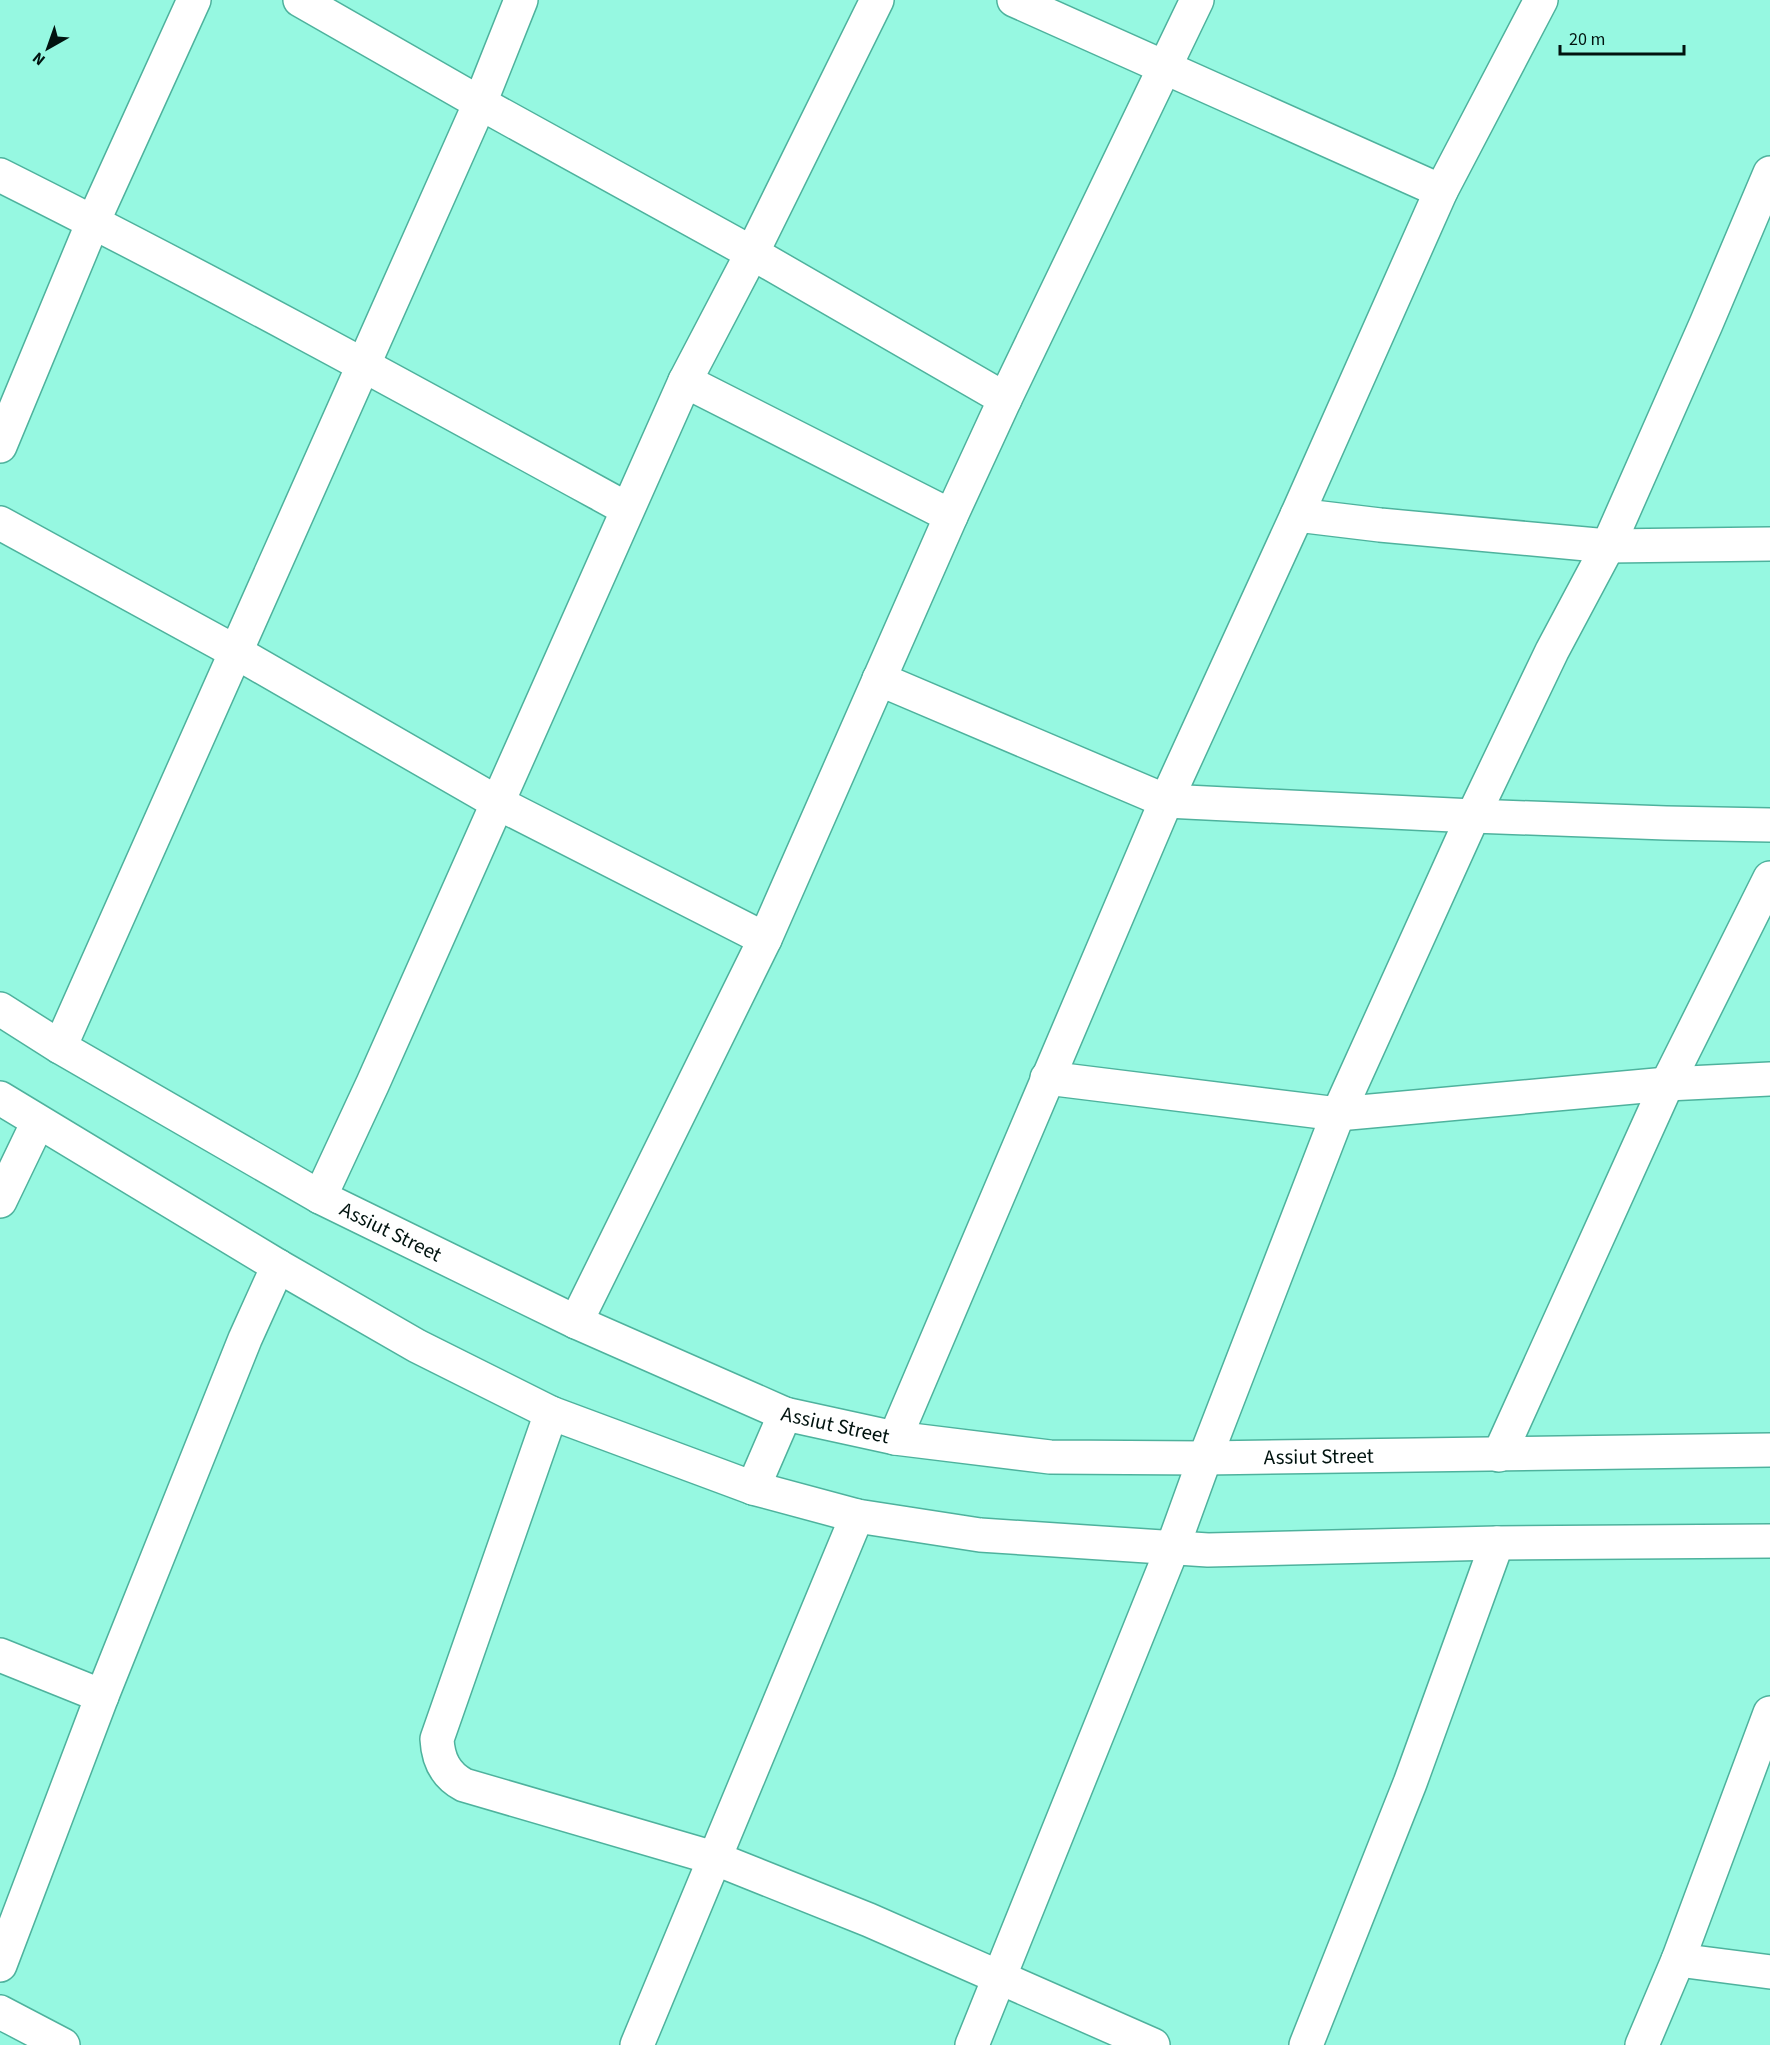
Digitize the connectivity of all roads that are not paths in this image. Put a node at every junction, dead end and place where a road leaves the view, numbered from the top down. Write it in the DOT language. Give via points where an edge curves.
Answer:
graph roads {
  1 [pos="194,0"];
  2 [pos="300,0"];
  3 [pos="521,0"];
  4 [pos="877,0"];
  5 [pos="1014,0"];
  6 [pos="1197,0"];
  7 [pos="1541,0"];
  8 [pos="1164,67"];
  9 [pos="480,103"];
  10 [pos="1770,173"];
  11 [pos="0,175"];
  12 [pos="1441,191"];
  13 [pos="93,222"];
  14 [pos="752,253"];
  15 [pos="363,364"];
  16 [pos="685,381"];
  17 [pos="1005,399"];
  18 [pos="0,446"];
  19 [pos="627,509"];
  20 [pos="1298,515"];
  21 [pos="951,516"];
  22 [pos="0,523"];
  23 [pos="1770,544"];
  24 [pos="1608,546"];
  25 [pos="234,651"];
  26 [pos="879,679"];
  27 [pos="1166,801"];
  28 [pos="498,803"];
  29 [pos="1473,816"];
  30 [pos="1770,825"];
  31 [pos="1770,878"];
  32 [pos="765,939"];
  33 [pos="0,1009"];
  34 [pos="60,1047"];
  35 [pos="1047,1078"];
  36 [pos="1770,1079"];
  37 [pos="1667,1084"];
  38 [pos="0,1098"];
  39 [pos="1338,1114"];
  40 [pos="38,1122"];
  41 [pos="320,1197"];
  42 [pos="0,1201"];
  43 [pos="278,1266"];
  44 [pos="576,1322"];
  45 [pos="551,1413"];
  46 [pos="785,1414"];
  47 [pos="896,1438"];
  48 [pos="1770,1450"];
  49 [pos="1499,1455"];
  50 [pos="1205,1458"];
  51 [pos="753,1488"];
  52 [pos="857,1516"];
  53 [pos="1770,1541"];
  54 [pos="1497,1543"];
  55 [pos="1172,1549"];
  56 [pos="0,1655"];
  57 [pos="102,1696"];
  58 [pos="1770,1713"];
  59 [pos="714,1858"];
  60 [pos="1678,1960"];
  61 [pos="0,1965"];
  62 [pos="1770,1972"];
  63 [pos="1000,1976"];
  64 [pos="0,2012"];
  65 [pos="63,2045"];
  66 [pos="637,2045"];
  67 [pos="972,2045"];
  68 [pos="1153,2045"];
  69 [pos="1306,2045"];
  70 [pos="1642,2045"];
  1 -- 13 [label="street"];
  2 -- 9 [label="street"];
  3 -- 9 [label="street"];
  4 -- 14 [label="street"];
  5 -- 8 [label="street"];
  6 -- 8 [label="street"];
  7 -- 12 [label="street"];
  8 -- 12 [label="street"];
  8 -- 17 [label="street"];
  9 -- 14 [label="street"];
  9 -- 15 [label="street"];
  10 -- 24 [label="street"];
  11 -- 13 [label="street"];
  12 -- 20 [label="street"];
  13 -- 15 [label="street"];
  13 -- 18 [label="street"];
  14 -- 16 [label="street"];
  14 -- 17 [label="street"];
  15 -- 19 [label="street"];
  15 -- 25 [label="street"];
  16 -- 19 [label="street"];
  16 -- 21 [label="street"];
  17 -- 21 [label="street"];
  19 -- 28 [label="street"];
  20 -- 24 [label="street"];
  20 -- 27 [label="street"];
  21 -- 26 [label="street"];
  22 -- 25 [label="street"];
  23 -- 24 [label="street"];
  24 -- 29 [label="street" via="1552,651"];
  25 -- 28 [label="street"];
  25 -- 34 [label="street"];
  26 -- 27 [label="street"];
  26 -- 32 [label="street"];
  27 -- 29 [label="street"];
  27 -- 35 [label="street"];
  28 -- 32 [label="street"];
  28 -- 41 [label="street"];
  29 -- 30 [label="street"];
  29 -- 39 [label="street"];
  31 -- 37 [label="street"];
  32 -- 44 [label="street"];
  33 -- 34 [label="street, Assiut Street"];
  34 -- 41 [label="street, Assiut Street"];
  35 -- 39 [label="street"];
  35 -- 47 [label="street"];
  36 -- 37 [label="street"];
  37 -- 39 [label="street"];
  37 -- 49 [label="street"];
  38 -- 40 [label="street"];
  39 -- 50 [label="street"];
  40 -- 42 [label="street"];
  40 -- 43 [label="street"];
  41 -- 44 [label="street, Assiut Street"];
  43 -- 45 [label="street" via="417,1346"];
  43 -- 57 [label="street"];
  44 -- 46 [label="street, Assiut Street"];
  45 -- 51 [label="street"];
  45 -- 59 [label="street" via="437,1739 439,1757 448,1774 464,1785"];
  46 -- 47 [label="street, Assiut Street"];
  46 -- 51 [label="street"];
  47 -- 50 [label="street, Assiut Street" via="1050,1457"];
  48 -- 49 [label="street, Assiut Street"];
  49 -- 50 [label="street, Assiut Street"];
  50 -- 55 [label="street"];
  51 -- 52 [label="street"];
  52 -- 55 [label="street" via="980,1535"];
  52 -- 59 [label="street"];
  53 -- 54 [label="street"];
  54 -- 55 [label="street"];
  54 -- 69 [label="street" via="1410,1783"];
  55 -- 63 [label="street"];
  56 -- 57 [label="street"];
  57 -- 61 [label="street"];
  58 -- 60 [label="street"];
  59 -- 63 [label="street"];
  59 -- 66 [label="street"];
  60 -- 62 [label="street"];
  60 -- 70 [label="street"];
  63 -- 67 [label="street"];
  63 -- 68 [label="street"];
  64 -- 65 [label="street"];
}
